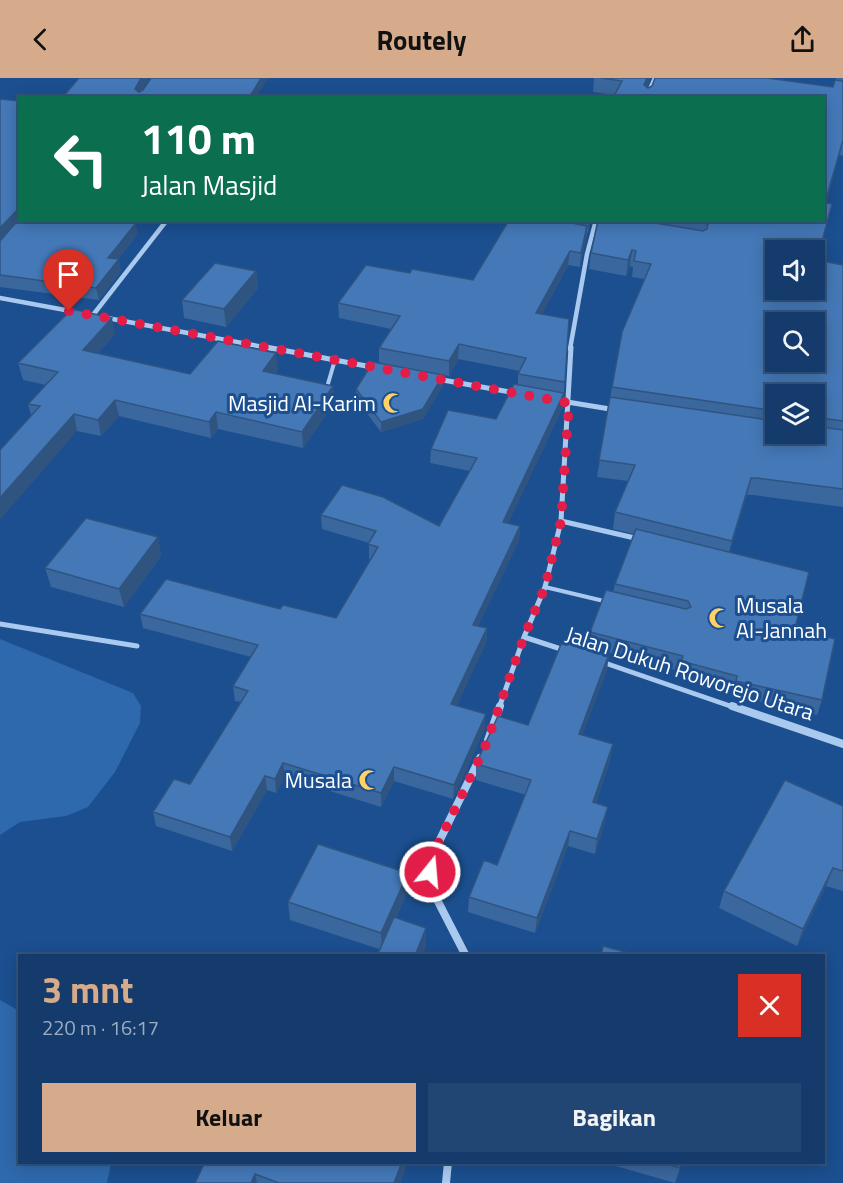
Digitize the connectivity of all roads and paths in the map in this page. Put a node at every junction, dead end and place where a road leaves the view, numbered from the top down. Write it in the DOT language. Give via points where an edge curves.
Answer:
graph roads {
  1 [pos="655,78"];
  2 [pos="647,96"];
  3 [pos="165,222"];
  4 [pos="509,222"];
  5 [pos="595,223"];
  6 [pos="523,225"];
  7 [pos="605,227"];
  8 [pos="0,298"];
  9 [pos="93,315"];
  10 [pos="335,360"];
  11 [pos="382,369"];
  12 [pos="429,377"];
  13 [pos="327,387"];
  14 [pos="523,394"];
  15 [pos="546,399"];
  16 [pos="569,403"];
  17 [pos="627,411"];
  18 [pos="561,521"];
  19 [pos="644,541"];
  20 [pos="545,587"];
  21 [pos="614,604"];
  22 [pos="0,624"];
  23 [pos="524,637"];
  24 [pos="137,646"];
  25 [pos="570,652"];
  26 [pos="592,659"];
  27 [pos="843,744"];
  28 [pos="465,954"];
  29 [pos="448,1164"];
  30 [pos="446,1183"];
  1 -- 2 [label="street"];
  3 -- 9 [label="street"];
  4 -- 6 [label="lane"];
  5 -- 7 [label="street"];
  5 -- 16 [label="street" via="574,325 567,386"];
  8 -- 9 [label="street"];
  9 -- 10 [label="street"];
  10 -- 11 [label="street"];
  10 -- 13 [label="lane"];
  12 -- 14 [label="street"];
  15 -- 16 [label="street"];
  16 -- 17 [label="street"];
  16 -- 18 [label="street"];
  18 -- 19 [label="street"];
  18 -- 20 [label="street"];
  20 -- 21 [label="lane"];
  20 -- 23 [label="street"];
  22 -- 24 [label="street"];
  23 -- 25 [label="street, Jalan Dukuh Roworejo Utara"];
  23 -- 28 [label="street" via="485,747 430,860 429,884"];
  26 -- 27 [label="street, Jalan Dukuh Roworejo Utara"];
  29 -- 30 [label="street"];
}
